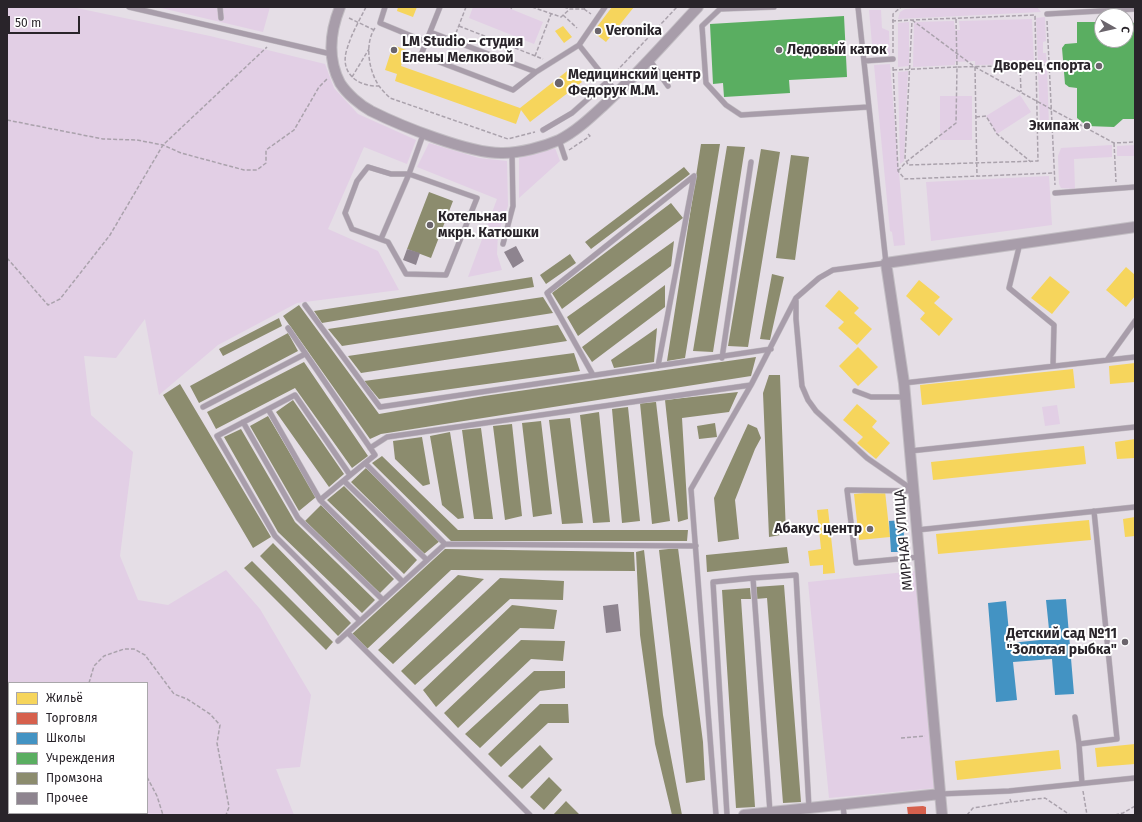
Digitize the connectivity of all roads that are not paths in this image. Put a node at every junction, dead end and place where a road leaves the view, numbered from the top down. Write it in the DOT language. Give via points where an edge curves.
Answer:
graph roads {
  1 [pos="129,7"];
  2 [pos="220,7"];
  3 [pos="340,7"];
  4 [pos="386,7"];
  5 [pos="440,7"];
  6 [pos="605,7"];
  7 [pos="698,7"];
  8 [pos="774,7"];
  9 [pos="858,7"];
  10 [pos="1135,9"];
  11 [pos="1047,14"];
  12 [pos="221,18"];
  13 [pos="430,32"];
  14 [pos="426,42"];
  15 [pos="580,45"];
  16 [pos="331,54"];
  17 [pos="649,59"];
  18 [pos="893,59"];
  19 [pos="864,61"];
  20 [pos="536,72"];
  21 [pos="607,82"];
  22 [pos="668,86"];
  23 [pos="617,93"];
  24 [pos="868,107"];
  25 [pos="543,130"];
  26 [pos="424,132"];
  27 [pos="558,140"];
  28 [pos="512,152"];
  29 [pos="565,158"];
  30 [pos="751,162"];
  31 [pos="409,174"];
  32 [pos="1135,187"];
  33 [pos="1055,193"];
  34 [pos="1135,227"];
  35 [pos="381,239"];
  36 [pos="1020,243"];
  37 [pos="503,244"];
  38 [pos="886,263"];
  39 [pos="796,298"];
  40 [pos="305,305"];
  41 [pos="1135,321"];
  42 [pos="288,328"];
  43 [pos="771,349"];
  44 [pos="305,354"];
  45 [pos="1135,357"];
  46 [pos="722,358"];
  47 [pos="1107,360"];
  48 [pos="658,366"];
  49 [pos="1053,366"];
  50 [pos="592,375"];
  51 [pos="904,383"];
  52 [pos="751,385"];
  53 [pos="855,391"];
  54 [pos="905,398"];
  55 [pos="203,407"];
  56 [pos="268,409"];
  57 [pos="244,422"];
  58 [pos="1135,428"];
  59 [pos="370,448"];
  60 [pos="910,451"];
  61 [pos="365,463"];
  62 [pos="350,475"];
  63 [pos="344,481"];
  64 [pos="914,490"];
  65 [pos="320,500"];
  66 [pos="1135,507"];
  67 [pos="1094,511"];
  68 [pos="917,530"];
  69 [pos="445,544"];
  70 [pos="696,546"];
  71 [pos="919,557"];
  72 [pos="427,560"];
  73 [pos="753,578"];
  74 [pos="403,582"];
  75 [pos="383,600"];
  76 [pos="360,621"];
  77 [pos="348,632"];
  78 [pos="338,641"];
  79 [pos="1075,716"];
  80 [pos="1079,744"];
  81 [pos="1135,778"];
  82 [pos="1082,783"];
  83 [pos="940,794"];
  84 [pos="809,808"];
  85 [pos="843,810"];
  86 [pos="770,812"];
  87 [pos="530,815"];
  88 [pos="716,815"];
  89 [pos="727,815"];
  90 [pos="744,815"];
  91 [pos="942,815"];
  1 -- 16 [label="lane"];
  2 -- 12 [label="lane"];
  3 -- 16 [label="street" via="334,23"];
  4 -- 14 [label="lane" via="380,23"];
  5 -- 13 [label="lane"];
  6 -- 15 [label="lane"];
  7 -- 17 [label="street"];
  8 -- 24 [label="lane" via="720,9 702,26 706,84 726,105 741,116"];
  9 -- 19 [label="lane"];
  10 -- 11 [label="lane"];
  13 -- 14 [label="lane"];
  13 -- 20 [label="lane"];
  14 -- 20 [label="lane" via="421,55 513,90"];
  15 -- 20 [label="lane"];
  15 -- 21 [label="lane"];
  16 -- 26 [label="street" via="341,84 356,100 371,110"];
  17 -- 22 [label="lane"];
  17 -- 23 [label="street"];
  18 -- 19 [label="lane"];
  19 -- 24 [label="lane"];
  21 -- 23 [label="lane"];
  21 -- 25 [label="lane" via="572,113"];
  23 -- 27 [label="street" via="582,125"];
  24 -- 38 [label="lane"];
  26 -- 28 [label="street" via="466,147 484,151"];
  26 -- 31 [label="lane"];
  27 -- 28 [label="street"];
  27 -- 29 [label="lane"];
  28 -- 37 [label="lane" via="513,206"];
  30 -- 46 [label="lane"];
  31 -- 35 [label="lane"];
  31 -- 35 [label="lane" via="391,174 368,167 357,181 345,213 352,229"];
  31 -- 35 [label="lane" via="477,198 446,275 406,274 388,242"];
  32 -- 33 [label="lane"];
  34 -- 36 [label="street"];
  36 -- 38 [label="street"];
  36 -- 49 [label="lane" via="1009,288 1054,325"];
  38 -- 39 [label="lane" via="833,270 819,278"];
  38 -- 51 [label="street, МИРНАЯ УЛИЦА"];
  39 -- 43 [label="lane"];
  39 -- 64 [label="lane" via="802,386 808,400 816,411 867,458"];
  40 -- 50 [label="lane" via="380,407"];
  41 -- 47 [label="lane"];
  42 -- 44 [label="lane"];
  43 -- 46 [label="lane"];
  43 -- 52 [label="lane"];
  44 -- 55 [label="lane"];
  44 -- 59 [label="lane"];
  45 -- 47 [label="lane"];
  46 -- 48 [label="lane"];
  47 -- 49 [label="lane"];
  48 -- 50 [label="lane"];
  48 -- 50 [label="lane" via="694,176 546,293"];
  49 -- 51 [label="lane"];
  51 -- 54 [label="street, МИРНАЯ УЛИЦА"];
  52 -- 59 [label="lane" via="387,437"];
  52 -- 70 [label="lane" via="691,489"];
  53 -- 54 [label="lane" via="871,397"];
  54 -- 60 [label="street, МИРНАЯ УЛИЦА"];
  56 -- 57 [label="lane"];
  56 -- 62 [label="lane" via="295,395"];
  56 -- 65 [label="lane"];
  57 -- 75 [label="lane" via="298,518"];
  57 -- 76 [label="lane" via="217,436 275,536"];
  58 -- 60 [label="lane"];
  59 -- 61 [label="lane" via="375,455"];
  60 -- 64 [label="street, МИРНАЯ УЛИЦА"];
  61 -- 62 [label="lane"];
  61 -- 69 [label="lane"];
  62 -- 63 [label="lane"];
  63 -- 65 [label="lane"];
  63 -- 72 [label="lane"];
  64 -- 68 [label="street, МИРНАЯ УЛИЦА"];
  64 -- 71 [label="lane" via="847,490 856,563"];
  65 -- 74 [label="lane"];
  66 -- 67 [label="lane"];
  67 -- 68 [label="lane"];
  67 -- 80 [label="lane" via="1116,739"];
  68 -- 71 [label="street, МИРНАЯ УЛИЦА"];
  69 -- 70 [label="lane"];
  69 -- 72 [label="lane"];
  70 -- 88 [label="lane"];
  71 -- 83 [label="street, МИРНАЯ УЛИЦА"];
  72 -- 74 [label="lane"];
  73 -- 84 [label="lane" via="796,575"];
  73 -- 86 [label="lane"];
  73 -- 89 [label="lane" via="713,582"];
  74 -- 75 [label="lane"];
  75 -- 76 [label="lane"];
  76 -- 77 [label="lane"];
  77 -- 78 [label="lane"];
  77 -- 87 [label="lane"];
  79 -- 80 [label="lane"];
  80 -- 82 [label="lane"];
  81 -- 82 [label="lane"];
  82 -- 83 [label="lane" via="1010,791"];
  83 -- 85 [label="street"];
  83 -- 91 [label="street, МИРНАЯ УЛИЦА"];
  84 -- 85 [label="street"];
  84 -- 86 [label="street"];
  86 -- 90 [label="street"];
}
